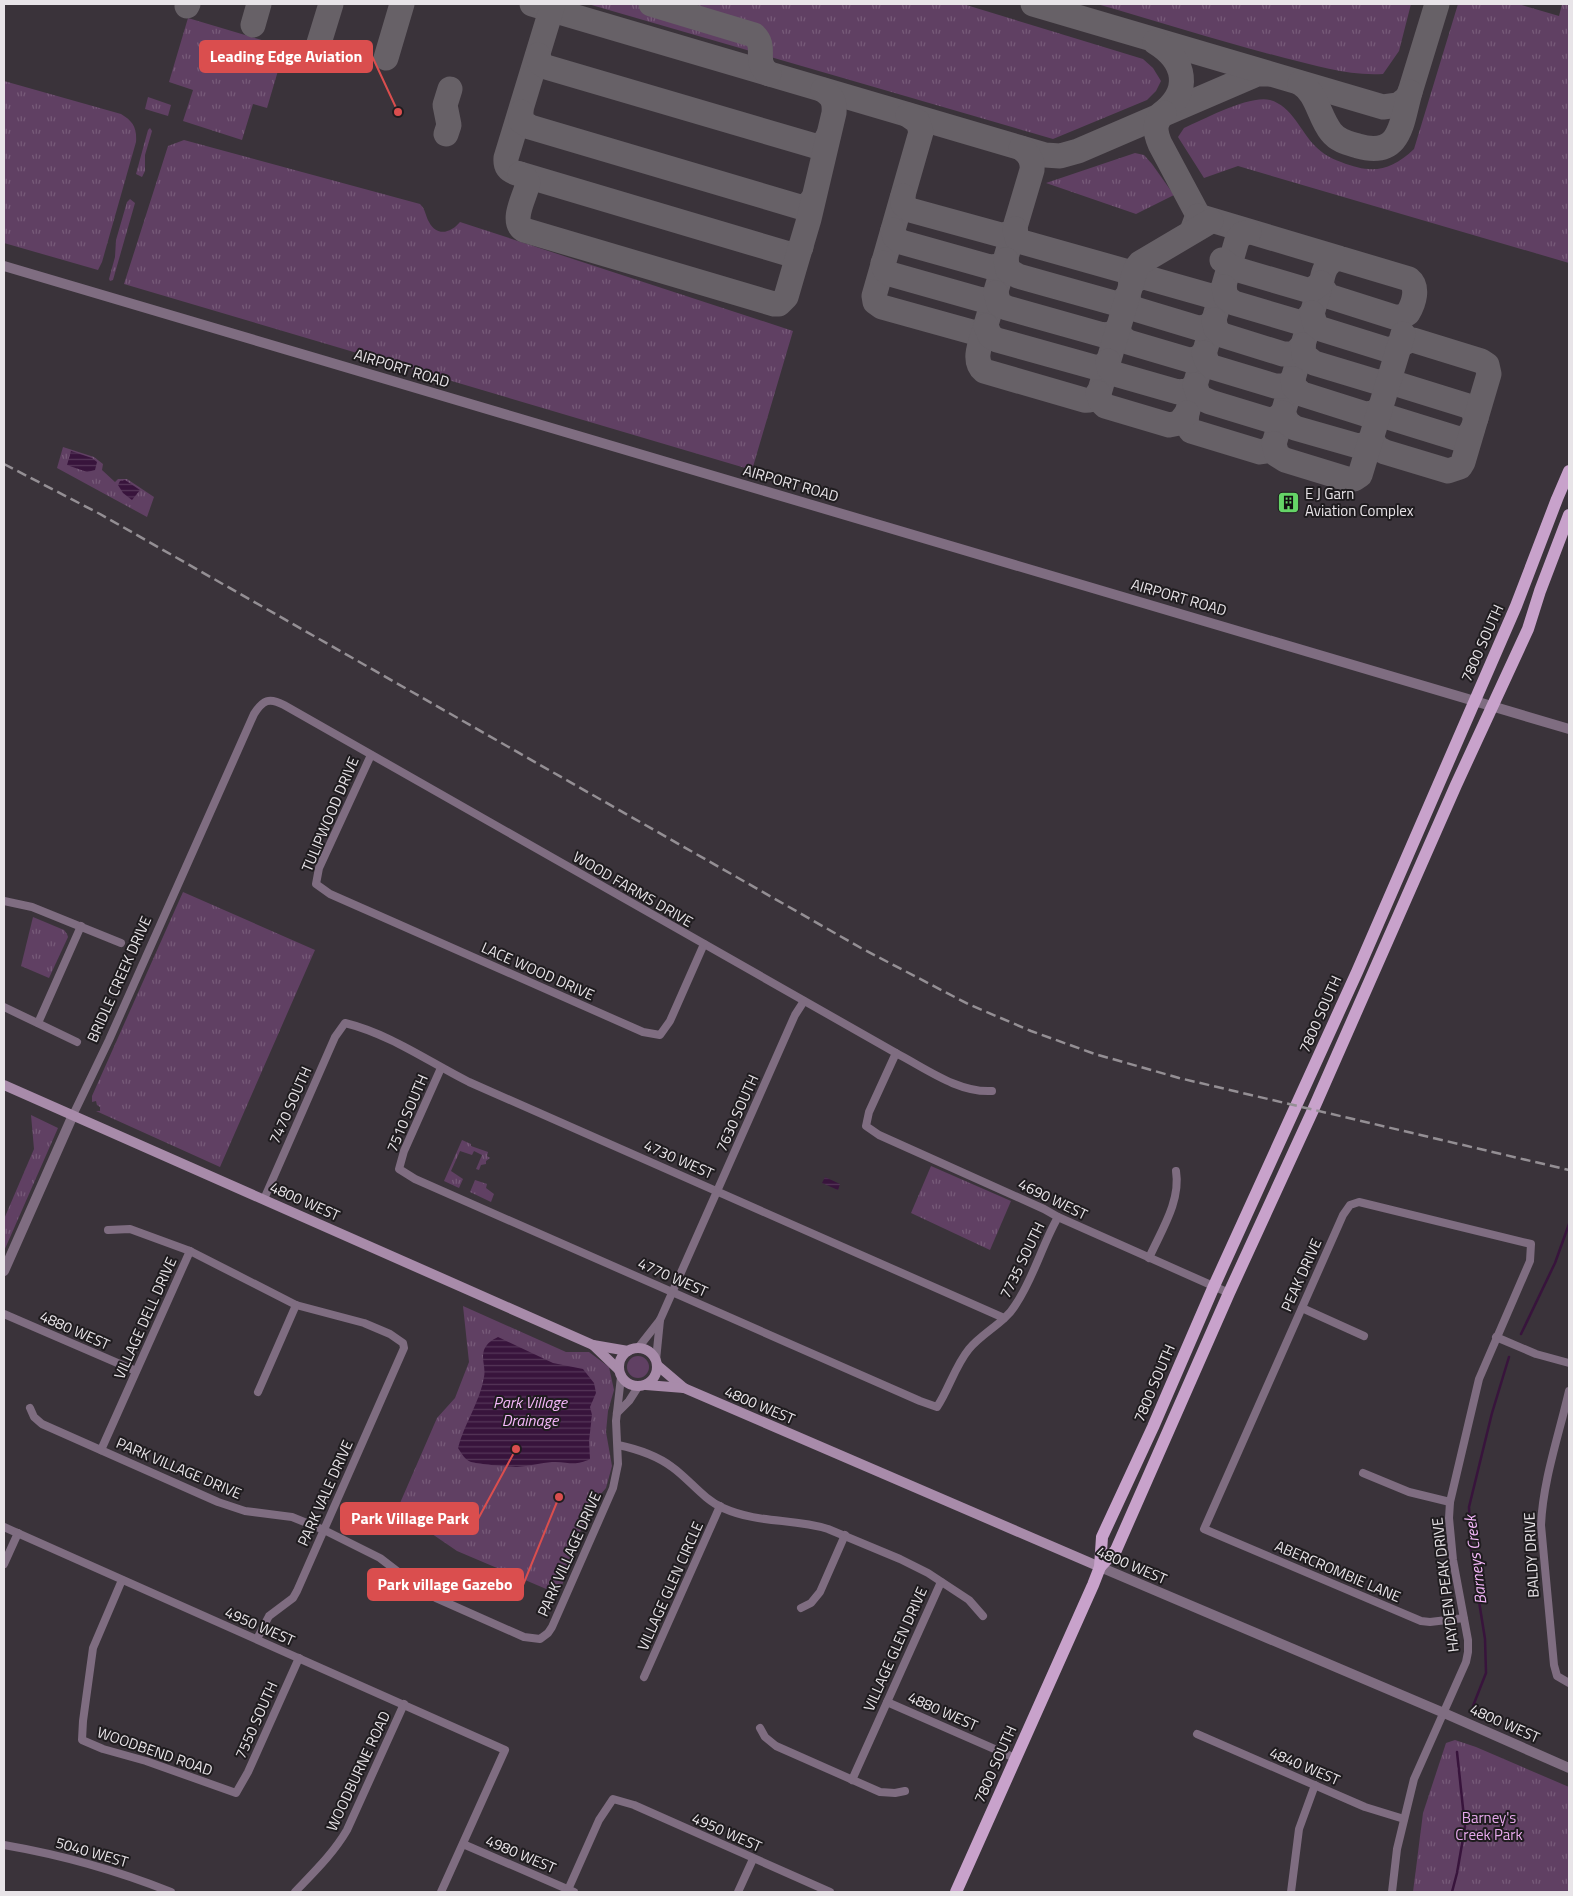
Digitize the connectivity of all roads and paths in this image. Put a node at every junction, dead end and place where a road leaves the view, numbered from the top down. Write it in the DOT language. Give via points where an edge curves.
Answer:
graph roads {
  1 [pos="4,266"];
  2 [pos="1569,471"];
  3 [pos="1569,516"];
  4 [pos="265,701"];
  5 [pos="1475,701"];
  6 [pos="1492,706"];
  7 [pos="1569,728"];
  8 [pos="371,755"];
  9 [pos="316,884"];
  10 [pos="4,901"];
  11 [pos="81,926"];
  12 [pos="121,943"];
  13 [pos="704,944"];
  14 [pos="804,1001"];
  15 [pos="4,1007"];
  16 [pos="38,1023"];
  17 [pos="345,1024"];
  18 [pos="77,1042"];
  19 [pos="896,1052"];
  20 [pos="441,1068"];
  21 [pos="4,1084"];
  22 [pos="992,1091"];
  23 [pos="73,1116"];
  24 [pos="399,1169"];
  25 [pos="1176,1171"];
  26 [pos="717,1191"];
  27 [pos="264,1199"];
  28 [pos="1058,1217"];
  29 [pos="108,1230"];
  30 [pos="1532,1244"];
  31 [pos="190,1251"];
  32 [pos="1149,1258"];
  33 [pos="4,1271"];
  34 [pos="1214,1286"];
  35 [pos="672,1292"];
  36 [pos="1229,1293"];
  37 [pos="296,1305"];
  38 [pos="1302,1308"];
  39 [pos="4,1314"];
  40 [pos="1004,1318"];
  41 [pos="660,1320"];
  42 [pos="1364,1336"];
  43 [pos="1496,1338"];
  44 [pos="593,1345"];
  45 [pos="404,1348"];
  46 [pos="633,1349"];
  47 [pos="657,1363"];
  48 [pos="1569,1363"];
  49 [pos="136,1371"];
  50 [pos="620,1373"];
  51 [pos="642,1386"];
  52 [pos="684,1388"];
  53 [pos="1569,1390"];
  54 [pos="258,1392"];
  55 [pos="937,1407"];
  56 [pos="30,1408"];
  57 [pos="617,1412"];
  58 [pos="618,1445"];
  59 [pos="101,1450"];
  60 [pos="1363,1473"];
  61 [pos="1450,1502"];
  62 [pos="720,1506"];
  63 [pos="4,1527"];
  64 [pos="1204,1529"];
  65 [pos="324,1530"];
  66 [pos="18,1533"];
  67 [pos="845,1535"];
  68 [pos="4,1564"];
  69 [pos="1100,1567"];
  70 [pos="122,1580"];
  71 [pos="940,1582"];
  72 [pos="801,1608"];
  73 [pos="983,1616"];
  74 [pos="1464,1618"];
  75 [pos="258,1639"];
  76 [pos="299,1658"];
  77 [pos="644,1677"];
  78 [pos="1569,1683"];
  79 [pos="887,1702"];
  80 [pos="404,1704"];
  81 [pos="1444,1712"];
  82 [pos="760,1728"];
  83 [pos="1197,1734"];
  84 [pos="1016,1758"];
  85 [pos="1569,1768"];
  86 [pos="852,1780"];
  87 [pos="1315,1785"];
  88 [pos="905,1792"];
  89 [pos="236,1793"];
  90 [pos="1404,1819"];
  91 [pos="463,1844"];
  92 [pos="4,1845"];
  93 [pos="753,1859"];
  94 [pos="570,1891"];
  95 [pos="171,1892"];
  96 [pos="295,1892"];
  97 [pos="441,1892"];
  98 [pos="738,1892"];
  99 [pos="830,1892"];
  100 [pos="956,1892"];
  101 [pos="1291,1892"];
  102 [pos="1392,1892"];
  1 -- 5 [label="street, AIRPORT ROAD"];
  2 -- 5 [label="main road, 7800 SOUTH"];
  3 -- 6 [label="main road, 7800 SOUTH" via="1528,629"];
  4 -- 8 [label="street, WOOD FARMS DRIVE" via="284,705"];
  4 -- 23 [label="street, BRIDLE CREEK DRIVE" via="254,714"];
  5 -- 6 [label="street, AIRPORT ROAD"];
  5 -- 34 [label="main road, 7800 SOUTH" via="1353,981"];
  6 -- 7 [label="street, AIRPORT ROAD"];
  6 -- 36 [label="main road, 7800 SOUTH"];
  8 -- 9 [label="street, TULIPWOOD DRIVE" via="319,868"];
  8 -- 13 [label="street, WOOD FARMS DRIVE"];
  9 -- 13 [label="street, LACE WOOD DRIVE" via="330,894 643,1032 660,1034 670,1021"];
  10 -- 11 [label="street" via="32,907"];
  11 -- 12 [label="street"];
  11 -- 16 [label="street"];
  13 -- 14 [label="street, WOOD FARMS DRIVE"];
  14 -- 19 [label="street, WOOD FARMS DRIVE"];
  14 -- 26 [label="street, 7630 SOUTH"];
  15 -- 16 [label="street"];
  16 -- 18 [label="street"];
  17 -- 20 [label="street, 4730 WEST" via="397,1043"];
  17 -- 27 [label="street, 7470 SOUTH" via="335,1038"];
  19 -- 22 [label="street, WOOD FARMS DRIVE" via="964,1089"];
  19 -- 28 [label="street, 4690 WEST" via="866,1126 879,1135"];
  20 -- 24 [label="street, 7510 SOUTH"];
  20 -- 26 [label="street, 4730 WEST"];
  21 -- 23 [label="main road, 4800 WEST"];
  23 -- 27 [label="main road, 4800 WEST"];
  23 -- 33 [label="street, BRIDLE CREEK DRIVE"];
  24 -- 35 [label="street, 4770 WEST" via="415,1179"];
  25 -- 32 [label="street" via="1175,1198"];
  26 -- 35 [label="street, 7630 SOUTH"];
  26 -- 40 [label="street, 4730 WEST"];
  27 -- 44 [label="main road, 4800 WEST"];
  28 -- 32 [label="street, 4690 WEST"];
  28 -- 40 [label="street, 7735 SOUTH" via="1016,1306"];
  29 -- 31 [label="street" via="130,1229"];
  30 -- 38 [label="street, PEAK DRIVE" via="1359,1202 1350,1204"];
  30 -- 43 [label="street, HAYDEN PEAK DRIVE" via="1530,1261"];
  31 -- 37 [label="street, VILLAGE DELL DRIVE"];
  31 -- 49 [label="street, VILLAGE DELL DRIVE"];
  32 -- 34 [label="street, 4690 WEST"];
  34 -- 36 [label="street, 4690 WEST"];
  34 -- 69 [label="main road, 7800 SOUTH" via="1102,1537"];
  35 -- 41 [label="street, 7630 SOUTH"];
  35 -- 55 [label="street, 4770 WEST"];
  36 -- 69 [label="main road, 7800 SOUTH" via="1116,1550"];
  37 -- 45 [label="street, VILLAGE DELL DRIVE" via="364,1323 399,1339"];
  37 -- 54 [label="street"];
  38 -- 42 [label="street"];
  38 -- 64 [label="street, PEAK DRIVE"];
  39 -- 49 [label="street, 4880 WEST"];
  40 -- 55 [label="street, 7735 SOUTH" via="969,1349"];
  41 -- 46 [label="street, 7630 SOUTH"];
  41 -- 47 [label="street, 7630 SOUTH"];
  43 -- 48 [label="street"];
  43 -- 61 [label="street, HAYDEN PEAK DRIVE" via="1479,1380"];
  44 -- 46 [label="main road, 4800 WEST"];
  44 -- 50 [label="main road, 4800 WEST"];
  45 -- 65 [label="street, PARK VALE DRIVE"];
  46 -- 47 [label="main road, 4800 WEST" via="649,1351"];
  46 -- 50 [label="main road" via="621,1358"];
  47 -- 51 [label="main road" via="655,1376"];
  47 -- 52 [label="main road, 4800 WEST"];
  49 -- 59 [label="street, VILLAGE DELL DRIVE"];
  50 -- 51 [label="main road, 4800 WEST" via="627,1384"];
  50 -- 57 [label="street, PARK VILLAGE DRIVE"];
  51 -- 52 [label="main road, 4800 WEST"];
  51 -- 57 [label="street"];
  52 -- 69 [label="main road, 4800 WEST"];
  53 -- 78 [label="street, BALDY DRIVE" via="1546,1484 1541,1525 1554,1665 1557,1676"];
  56 -- 59 [label="street, PARK VILLAGE DRIVE" via="42,1424"];
  57 -- 58 [label="street, PARK VILLAGE DRIVE"];
  58 -- 62 [label="street, VILLAGE GLEN DRIVE" via="640,1451 671,1466"];
  58 -- 65 [label="street, PARK VILLAGE DRIVE" via="613,1488 552,1626 540,1640 524,1637 436,1598 380,1558"];
  59 -- 65 [label="street, PARK VILLAGE DRIVE" via="233,1508 292,1517"];
  60 -- 61 [label="street" via="1409,1492"];
  61 -- 74 [label="street, HAYDEN PEAK DRIVE" via="1451,1542"];
  62 -- 67 [label="street, VILLAGE GLEN DRIVE" via="750,1518 816,1525"];
  62 -- 77 [label="street, VILLAGE GLEN CIRCLE"];
  63 -- 66 [label="street, 4950 WEST"];
  64 -- 74 [label="street, ABERCROMBIE LANE" via="1420,1621"];
  65 -- 75 [label="street, PARK VALE DRIVE" via="293,1598 269,1616"];
  66 -- 68 [label="street"];
  66 -- 70 [label="street, 4950 WEST"];
  67 -- 71 [label="street, VILLAGE GLEN DRIVE" via="916,1566"];
  67 -- 72 [label="street" via="820,1592 811,1603"];
  69 -- 81 [label="street, 4800 WEST"];
  69 -- 84 [label="main road, 7800 SOUTH"];
  70 -- 75 [label="street, 4950 WEST"];
  70 -- 89 [label="street, WOODBEND ROAD" via="92,1648 82,1740"];
  71 -- 73 [label="street" via="969,1600"];
  71 -- 79 [label="street, VILLAGE GLEN DRIVE"];
  74 -- 81 [label="street, HAYDEN PEAK DRIVE" via="1466,1662"];
  75 -- 76 [label="street, 4950 WEST"];
  76 -- 80 [label="street, 4950 WEST"];
  76 -- 89 [label="street, 7550 SOUTH"];
  79 -- 84 [label="street, 4880 WEST"];
  79 -- 86 [label="street, VILLAGE GLEN DRIVE"];
  80 -- 91 [label="street, 4950 WEST" via="505,1750"];
  80 -- 96 [label="street, WOODBURNE ROAD" via="340,1843"];
  81 -- 85 [label="street, 4800 WEST"];
  81 -- 90 [label="street, HAYDEN PEAK DRIVE" via="1414,1780"];
  82 -- 86 [label="street" via="765,1738 776,1746"];
  83 -- 87 [label="street, 4840 WEST"];
  84 -- 100 [label="main road, 7800 SOUTH"];
  86 -- 88 [label="street" via="880,1792"];
  87 -- 90 [label="street, 4840 WEST" via="1365,1807"];
  87 -- 101 [label="street" via="1299,1829"];
  90 -- 102 [label="street, HAYDEN PEAK DRIVE"];
  91 -- 94 [label="street, 4980 WEST"];
  91 -- 97 [label="street"];
  92 -- 95 [label="street, 5040 WEST" via="106,1868"];
  93 -- 94 [label="street, 4950 WEST" via="634,1805 613,1799 599,1820"];
  93 -- 98 [label="street"];
  93 -- 99 [label="street, 4950 WEST"];
}
